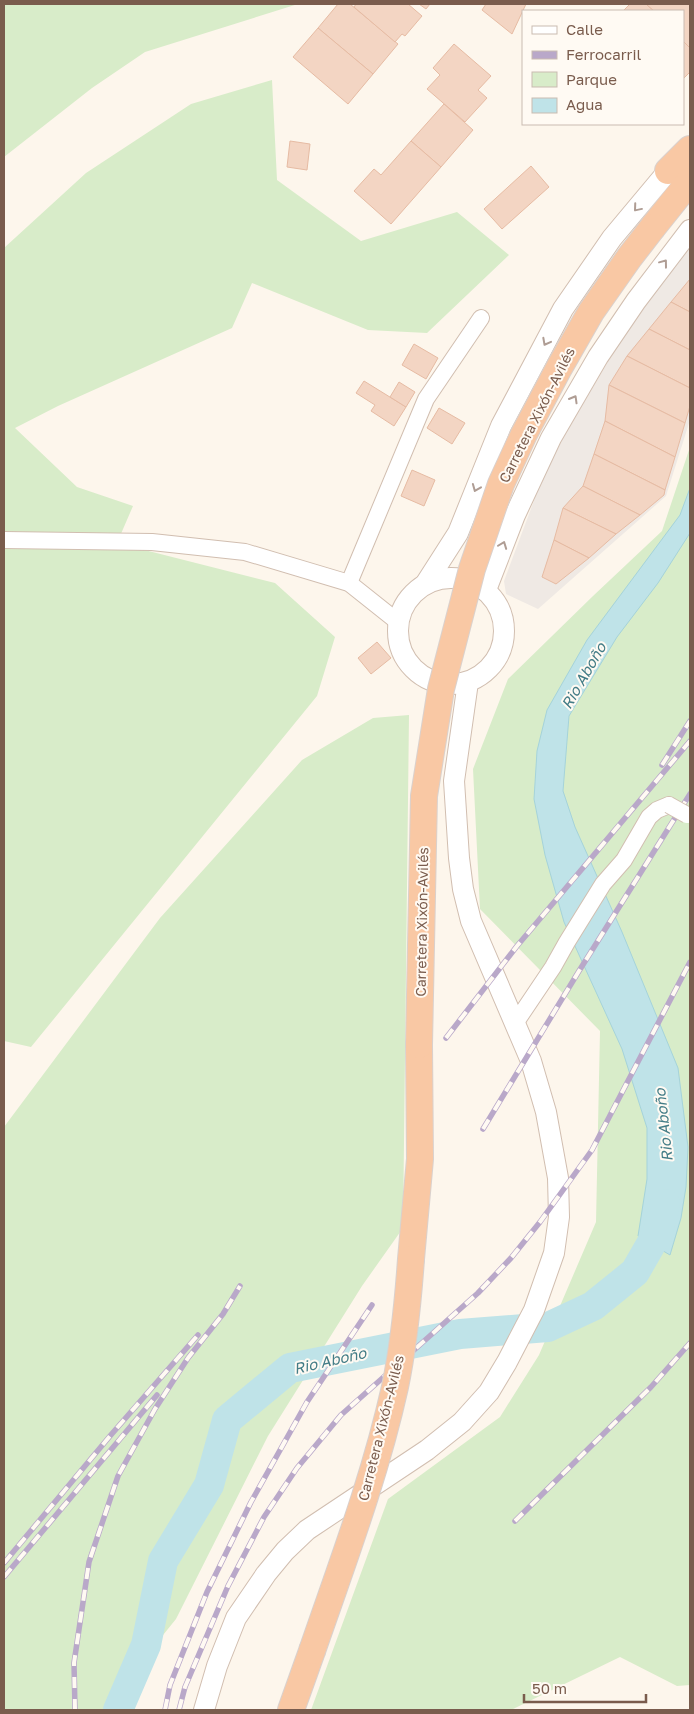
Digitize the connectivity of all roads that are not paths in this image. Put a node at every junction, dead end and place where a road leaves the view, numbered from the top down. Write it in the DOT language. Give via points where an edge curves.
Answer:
graph roads {
  1 [pos="690,149"];
  2 [pos="679,176"];
  3 [pos="690,230"];
  4 [pos="481,318"];
  5 [pos="4,540"];
  6 [pos="349,582"];
  7 [pos="426,583"];
  8 [pos="486,590"];
  9 [pos="398,622"];
  10 [pos="468,682"];
  11 [pos="688,816"];
  12 [pos="516,1022"];
  13 [pos="204,1710"];
  14 [pos="291,1710"];
  1 -- 2 [label="highway, Carretera Xixón-Avilés"];
  2 -- 7 [label="street, one-way" via="612,238 563,309 502,426 458,533"];
  2 -- 14 [label="highway, Carretera Xixón-Avilés, bridge" via="653,227 591,312 524,434 501,484 472,569 441,689 424,796 420,1160 406,1324 395,1387 371,1476"];
  8 -- 3 [label="street, one-way" via="515,515 551,438 630,309"];
  4 -- 6 [label="street" via="426,399"];
  5 -- 6 [label="street" via="152,542 245,552"];
  6 -- 9 [label="street"];
  7 -- 8 [label="street" via="457,577 473,581"];
  7 -- 9 [label="street" via="403,606"];
  8 -- 10 [label="street" via="500,608 505,630 500,652 487,670"];
  9 -- 10 [label="street" via="398,640 416,672 432,681"];
  10 -- 12 [label="street" via="454,781 463,889 471,921"];
  11 -- 12 [label="street, bridge" via="669,804 649,817"];
  12 -- 13 [label="street" via="546,1112 558,1178 554,1254 534,1310 488,1392 462,1422 427,1450 307,1530 266,1574 236,1618"];
}
